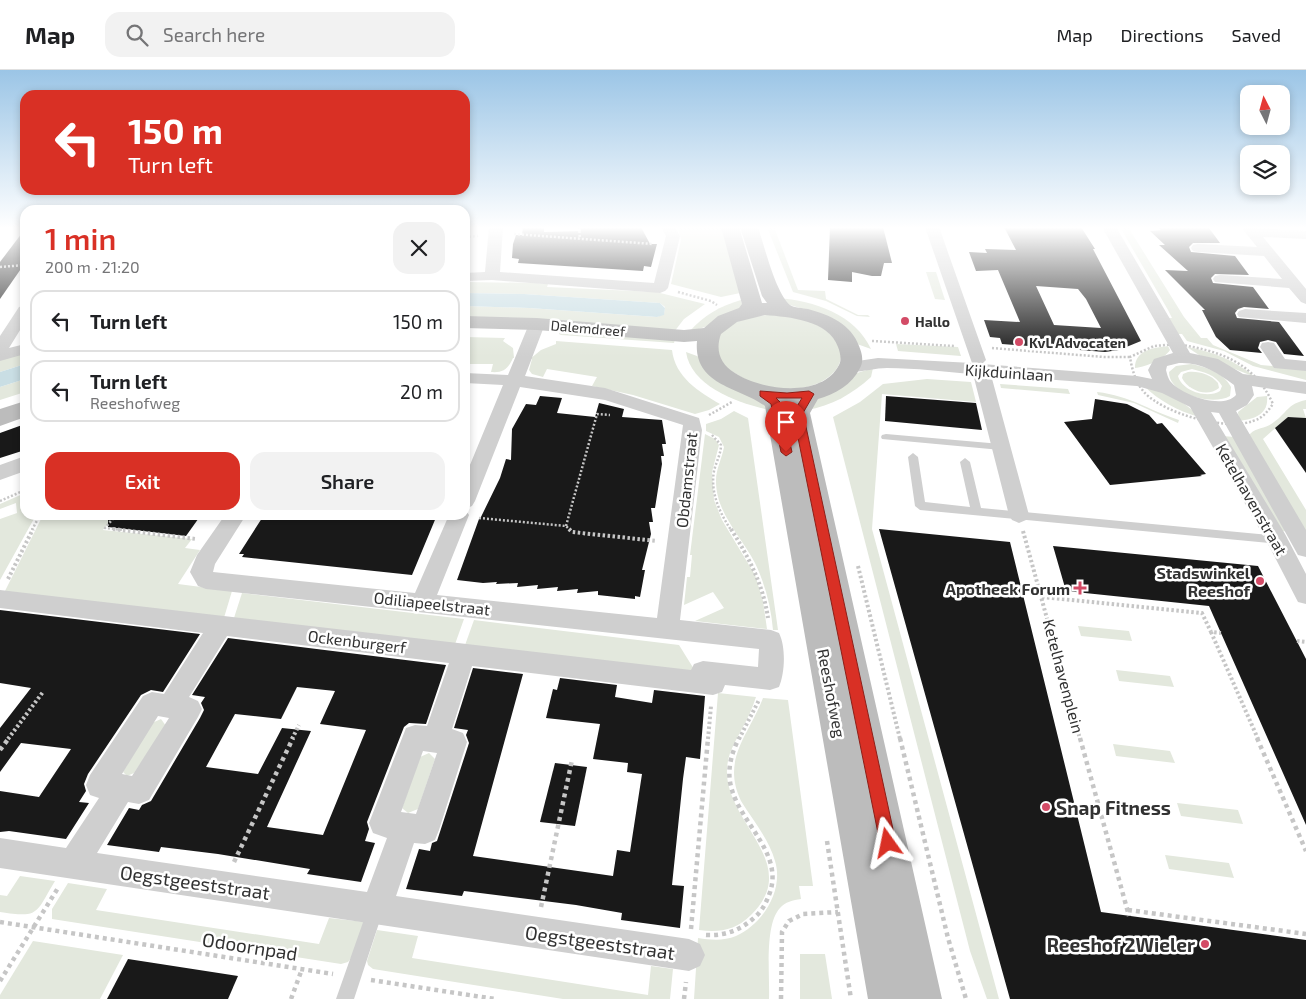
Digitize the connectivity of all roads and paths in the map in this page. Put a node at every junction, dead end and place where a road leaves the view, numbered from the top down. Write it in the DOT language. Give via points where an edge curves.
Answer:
graph roads {
  1 [pos="493,270"];
  2 [pos="665,270"];
  3 [pos="743,270"];
  4 [pos="763,270"];
  5 [pos="947,270"];
  6 [pos="1134,270"];
  7 [pos="1283,270"];
  8 [pos="492,276"];
  9 [pos="470,277"];
  10 [pos="1220,279"];
  11 [pos="1294,284"];
  12 [pos="660,288"];
  13 [pos="1306,298"];
  14 [pos="784,310"];
  15 [pos="746,312"];
  16 [pos="1245,314"];
  17 [pos="20,318"];
  18 [pos="1306,318"];
  19 [pos="470,323"];
  20 [pos="535,331"];
  21 [pos="470,335"];
  22 [pos="684,336"];
  23 [pos="708,345"];
  24 [pos="1268,347"];
  25 [pos="0,348"];
  26 [pos="20,350"];
  27 [pos="856,350"];
  28 [pos="1180,351"];
  29 [pos="0,356"];
  30 [pos="979,363"];
  31 [pos="1306,366"];
  32 [pos="1133,370"];
  33 [pos="1157,370"];
  34 [pos="470,378"];
  35 [pos="515,380"];
  36 [pos="1241,385"];
  37 [pos="1266,387"];
  38 [pos="1306,388"];
  39 [pos="1168,389"];
  40 [pos="1306,393"];
  41 [pos="809,394"];
  42 [pos="20,396"];
  43 [pos="725,398"];
  44 [pos="751,399"];
  45 [pos="0,402"];
  46 [pos="732,402"];
  47 [pos="1197,404"];
  48 [pos="646,406"];
  49 [pos="1225,407"];
  50 [pos="20,411"];
  51 [pos="0,418"];
  52 [pos="1207,421"];
  53 [pos="1235,424"];
  54 [pos="692,426"];
  55 [pos="886,437"];
  56 [pos="1001,447"];
  57 [pos="913,457"];
  58 [pos="965,462"];
  59 [pos="20,465"];
  60 [pos="0,473"];
  61 [pos="470,489"];
  62 [pos="20,492"];
  63 [pos="0,501"];
  64 [pos="976,511"];
  65 [pos="1018,515"];
  66 [pos="470,516"];
  67 [pos="38,520"];
  68 [pos="111,520"];
  69 [pos="233,520"];
  70 [pos="457,520"];
  71 [pos="566,526"];
  72 [pos="1277,540"];
  73 [pos="219,541"];
  74 [pos="678,543"];
  75 [pos="1304,546"];
  76 [pos="858,564"];
  77 [pos="2,593"];
  78 [pos="1306,595"];
  79 [pos="1042,597"];
  80 [pos="423,602"];
  81 [pos="220,626"];
  82 [pos="667,629"];
  83 [pos="1211,632"];
  84 [pos="1221,633"];
  85 [pos="771,640"];
  86 [pos="1297,641"];
  87 [pos="1306,642"];
  88 [pos="464,654"];
  89 [pos="708,678"];
  90 [pos="43,692"];
  91 [pos="760,698"];
  92 [pos="170,706"];
  93 [pos="299,725"];
  94 [pos="434,740"];
  95 [pos="0,750"];
  96 [pos="572,760"];
  97 [pos="121,788"];
  98 [pos="405,827"];
  99 [pos="1306,851"];
  100 [pos="0,853"];
  101 [pos="73,864"];
  102 [pos="223,886"];
  103 [pos="376,909"];
  104 [pos="1128,910"];
  105 [pos="1130,916"];
  106 [pos="0,922"];
  107 [pos="34,927"];
  108 [pos="536,932"];
  109 [pos="1306,934"];
  110 [pos="694,939"];
  111 [pos="302,969"];
  112 [pos="353,977"];
  113 [pos="0,980"];
  114 [pos="291,999"];
  115 [pos="345,999"];
  116 [pos="495,999"];
  117 [pos="781,999"];
  118 [pos="851,999"];
  119 [pos="889,999"];
  120 [pos="920,999"];
  121 [pos="966,999"];
  1 -- 8 [label="street"];
  2 -- 12 [label="street"];
  3 -- 15 [label="street" via="752,305"];
  4 -- 14 [label="street" via="772,296"];
  5 -- 30 [label="street"];
  6 -- 28 [label="street"];
  7 -- 11 [label="street"];
  8 -- 9 [label="street"];
  8 -- 12 [label="street"];
  10 -- 11 [label="street"];
  11 -- 13 [label="street"];
  12 -- 22 [label="path" via="717,305 692,323"];
  14 -- 15 [label="street"];
  14 -- 27 [label="street" via="826,322"];
  15 -- 23 [label="street" via="724,320"];
  16 -- 18 [label="street"];
  17 -- 25 [label="street"];
  19 -- 20 [label="street, Dalemdreef"];
  20 -- 21 [label="street, Dalemdreef"];
  20 -- 22 [label="street, Dalemdreef"];
  20 -- 23 [label="street, Dalemdreef" via="696,350"];
  20 -- 35 [label="street"];
  22 -- 23 [label="street, Dalemdreef"];
  23 -- 44 [label="street" via="714,367 743,388"];
  24 -- 31 [label="street" via="1280,364"];
  26 -- 29 [label="street"];
  27 -- 30 [label="street, Kijkduinlaan" via="878,363"];
  27 -- 30 [label="path, Kijkduinlaan" via="872,341"];
  27 -- 41 [label="street" via="840,380"];
  28 -- 32 [label="path" via="1154,346"];
  28 -- 33 [label="street" via="1160,363"];
  28 -- 36 [label="street" via="1217,365"];
  28 -- 37 [label="path" via="1202,348 1222,355 1250,370"];
  30 -- 32 [label="street, Kijkduinlaan"];
  30 -- 32 [label="path, Kijkduinlaan" via="1104,357"];
  30 -- 56 [label="street"];
  32 -- 33 [label="street, Kijkduinlaan"];
  32 -- 39 [label="street, Kijkduinlaan"];
  32 -- 52 [label="path" via="1147,395 1186,415"];
  33 -- 39 [label="street" via="1159,379"];
  34 -- 35 [label="street, Obdamstraat"];
  35 -- 48 [label="street, Obdamstraat" via="592,391"];
  35 -- 61 [label="street"];
  36 -- 37 [label="street"];
  36 -- 49 [label="street" via="1242,400"];
  37 -- 38 [label="street"];
  37 -- 40 [label="street"];
  37 -- 53 [label="path" via="1273,404 1263,417"];
  39 -- 47 [label="street"];
  41 -- 44 [label="street"];
  41 -- 120 [label="street, Reeshofweg" via="798,413"];
  42 -- 45 [label="street"];
  43 -- 46 [label="path"];
  44 -- 46 [label="path"];
  44 -- 119 [label="street, Reeshofweg" via="776,403 779,413"];
  46 -- 54 [label="path"];
  47 -- 49 [label="street"];
  47 -- 52 [label="street, Ketelhavenstraat"];
  48 -- 54 [label="street, Obdamstraat"];
  48 -- 71 [label="path" via="635,417 597,414"];
  49 -- 53 [label="street, Ketelhavenstraat"];
  50 -- 51 [label="street"];
  52 -- 53 [label="path"];
  52 -- 72 [label="street, Ketelhavenstraat"];
  53 -- 75 [label="street, Ketelhavenstraat"];
  54 -- 74 [label="street, Obdamstraat"];
  54 -- 85 [label="path" via="714,436 722,446 714,474 716,499 722,516 760,581"];
  55 -- 56 [label="lane"];
  56 -- 65 [label="street"];
  57 -- 64 [label="lane" via="920,506"];
  58 -- 64 [label="lane"];
  59 -- 60 [label="street"];
  62 -- 63 [label="path"];
  64 -- 65 [label="lane"];
  65 -- 72 [label="lane"];
  65 -- 79 [label="path, Ketelhavenplein"];
  66 -- 71 [label="path"];
  67 -- 77 [label="path"];
  68 -- 73 [label="path" via="104,528"];
  69 -- 73 [label="street"];
  70 -- 80 [label="street"];
  71 -- 74 [label="path" via="572,532"];
  72 -- 75 [label="lane"];
  72 -- 78 [label="street, Ketelhavenstraat"];
  73 -- 80 [label="street, Odiliapeelstraat" via="201,572 206,580"];
  74 -- 82 [label="street, Obdamstraat"];
  76 -- 121 [label="path" via="948,938"];
  77 -- 81 [label="street, Ockenburgerf"];
  79 -- 83 [label="path" via="1202,614"];
  79 -- 104 [label="path, Ketelhavenplein"];
  80 -- 82 [label="street, Odiliapeelstraat"];
  81 -- 88 [label="street, Ockenburgerf"];
  81 -- 92 [label="street"];
  82 -- 85 [label="street, Odiliapeelstraat"];
  83 -- 84 [label="path"];
  83 -- 99 [label="path"];
  85 -- 89 [label="street, Ockenburgerf" via="770,679"];
  86 -- 87 [label="path"];
  88 -- 89 [label="street, Ockenburgerf"];
  88 -- 94 [label="street"];
  89 -- 110 [label="path, Oegstgeeststraat"];
  90 -- 95 [label="path"];
  91 -- 110 [label="path" via="734,750 729,775 742,812 772,865 772,888 756,918 740,929"];
  92 -- 97 [label="street" via="189,709 140,790"];
  92 -- 97 [label="street" via="152,704 100,784"];
  93 -- 102 [label="path"];
  94 -- 98 [label="street" via="454,742 425,830"];
  94 -- 98 [label="street" via="415,737 383,824"];
  96 -- 108 [label="path"];
  97 -- 101 [label="street"];
  98 -- 103 [label="street"];
  100 -- 101 [label="street, Oegstgeeststraat"];
  101 -- 102 [label="street, Oegstgeeststraat"];
  101 -- 107 [label="path"];
  102 -- 103 [label="street, Oegstgeeststraat"];
  103 -- 108 [label="street, Oegstgeeststraat"];
  103 -- 112 [label="lane"];
  104 -- 105 [label="path, Ketelhavenplein"];
  104 -- 109 [label="path"];
  106 -- 107 [label="path, Odoornpad"];
  107 -- 111 [label="path, Odoornpad"];
  107 -- 113 [label="path"];
  108 -- 110 [label="street, Oegstgeeststraat"];
  111 -- 112 [label="path, Odoornpad"];
  111 -- 114 [label="path"];
  112 -- 115 [label="lane"];
  112 -- 116 [label="path, Odoornpad"];
  117 -- 118 [label="path" via="782,932 789,921 803,914 838,912"];
}
